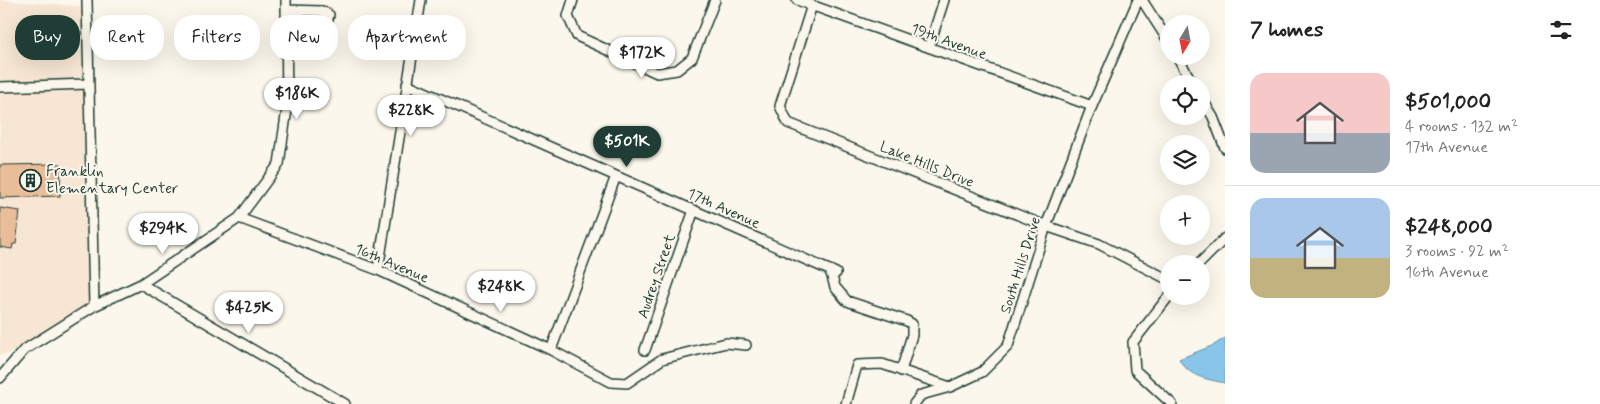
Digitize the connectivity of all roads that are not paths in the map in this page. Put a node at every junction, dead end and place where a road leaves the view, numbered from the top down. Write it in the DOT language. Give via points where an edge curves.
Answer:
graph roads {
  1 [pos="87,0"];
  2 [pos="421,0"];
  3 [pos="573,0"];
  4 [pos="716,0"];
  5 [pos="797,0"];
  6 [pos="944,0"];
  7 [pos="1138,0"];
  8 [pos="1142,0"];
  9 [pos="286,5"];
  10 [pos="812,5"];
  11 [pos="329,15"];
  12 [pos="1160,28"];
  13 [pos="929,47"];
  14 [pos="286,60"];
  15 [pos="88,84"];
  16 [pos="407,84"];
  17 [pos="0,86"];
  18 [pos="1092,106"];
  19 [pos="1210,112"];
  20 [pos="1225,148"];
  21 [pos="616,176"];
  22 [pos="694,210"];
  23 [pos="239,218"];
  24 [pos="1046,226"];
  25 [pos="1225,238"];
  26 [pos="1208,255"];
  27 [pos="378,270"];
  28 [pos="1160,275"];
  29 [pos="141,284"];
  30 [pos="1162,305"];
  31 [pos="94,306"];
  32 [pos="746,344"];
  33 [pos="551,350"];
  34 [pos="645,350"];
  35 [pos="901,371"];
  36 [pos="0,378"];
  37 [pos="950,386"];
  38 [pos="345,404"];
  39 [pos="846,404"];
  40 [pos="914,404"];
  41 [pos="1172,404"];
  1 -- 15 [label="street"];
  2 -- 16 [label="street"];
  3 -- 4 [label="street" via="568,16 577,36 657,73 677,70 692,58"];
  5 -- 10 [label="street, 19th Avenue"];
  6 -- 13 [label="street"];
  7 -- 18 [label="street, South Hills Drive"];
  8 -- 12 [label="street"];
  9 -- 11 [label="street" via="322,10"];
  10 -- 13 [label="street, 19th Avenue"];
  10 -- 24 [label="street, Lake Hills Drive" via="780,106 788,123"];
  13 -- 18 [label="street, 19th Avenue"];
  14 -- 23 [label="street" via="287,108 279,164"];
  15 -- 17 [label="street"];
  15 -- 31 [label="street"];
  16 -- 21 [label="street, 17th Avenue"];
  16 -- 27 [label="street"];
  18 -- 24 [label="street, South Hills Drive"];
  19 -- 20 [label="street"];
  21 -- 22 [label="street, 17th Avenue"];
  21 -- 33 [label="street"];
  22 -- 34 [label="street, Audrey Street"];
  22 -- 35 [label="street, 17th Avenue" via="833,272 835,287 842,298 908,320 912,324 912,335"];
  23 -- 27 [label="street, 16th Avenue"];
  23 -- 29 [label="street"];
  24 -- 28 [label="street, Lake Hills Drive" via="1099,244"];
  24 -- 37 [label="street, South Hills Drive" via="1008,346 982,372"];
  25 -- 26 [label="street"];
  27 -- 33 [label="street, 16th Avenue"];
  29 -- 31 [label="street"];
  29 -- 38 [label="street"];
  30 -- 41 [label="street" via="1133,342 1135,370"];
  31 -- 36 [label="street" via="24,350"];
  32 -- 33 [label="street, 16th Avenue" via="726,343 662,358 627,383 611,382"];
  35 -- 37 [label="street"];
  35 -- 39 [label="street" via="882,364 857,365"];
  37 -- 40 [label="street, South Hills Drive" via="921,394"];
}
